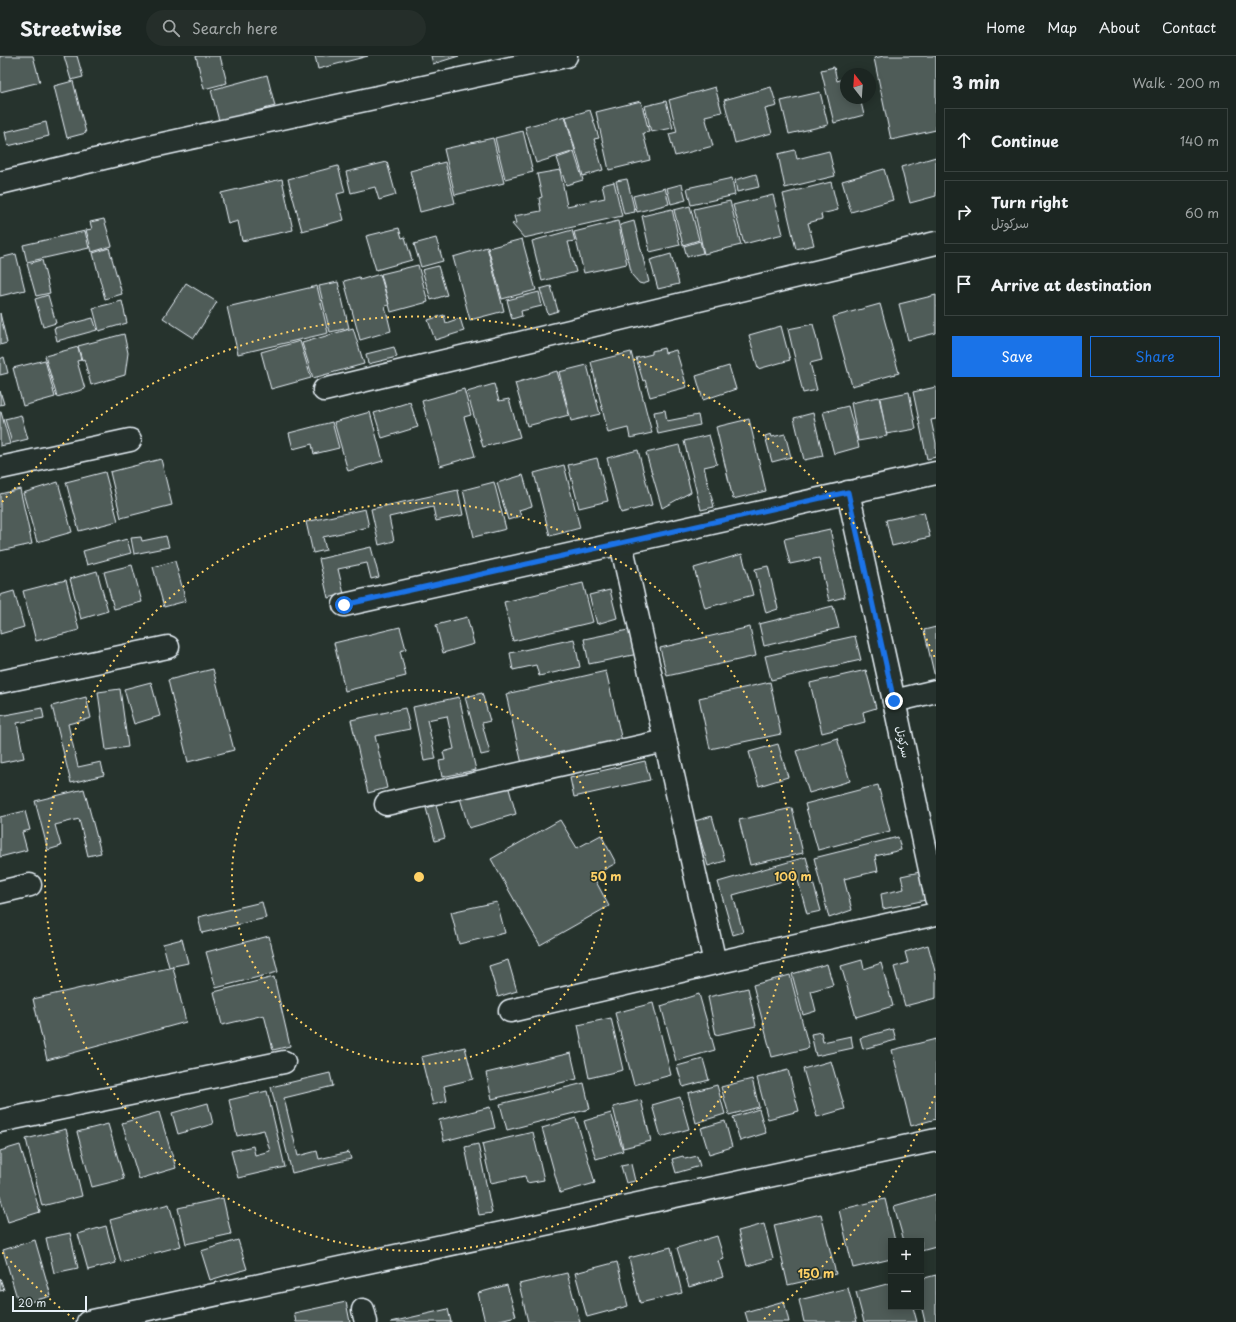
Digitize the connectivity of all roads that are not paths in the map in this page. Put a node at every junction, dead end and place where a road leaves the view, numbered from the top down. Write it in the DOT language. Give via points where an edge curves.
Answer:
graph roads {
  1 [pos="566,56"];
  2 [pos="0,183"];
  3 [pos="936,243"];
  4 [pos="324,390"];
  5 [pos="130,440"];
  6 [pos="0,468"];
  7 [pos="936,473"];
  8 [pos="848,492"];
  9 [pos="621,543"];
  10 [pos="344,605"];
  11 [pos="168,647"];
  12 [pos="0,682"];
  13 [pos="936,692"];
  14 [pos="894,701"];
  15 [pos="665,741"];
  16 [pos="386,804"];
  17 [pos="30,885"];
  18 [pos="0,892"];
  19 [pos="936,898"];
  20 [pos="936,914"];
  21 [pos="715,963"];
  22 [pos="510,1011"];
  23 [pos="284,1062"];
  24 [pos="0,1121"];
  25 [pos="936,1140"];
  26 [pos="88,1322"];
  1 -- 2 [label="street" via="149,147"];
  3 -- 4 [label="street"];
  5 -- 6 [label="street"];
  7 -- 8 [label="street"];
  8 -- 9 [label="street"];
  8 -- 14 [label="street, سرکوتل"];
  9 -- 10 [label="street"];
  9 -- 15 [label="street"];
  11 -- 12 [label="street"];
  13 -- 14 [label="street"];
  14 -- 19 [label="street, سرکوتل"];
  15 -- 16 [label="street"];
  15 -- 21 [label="street"];
  17 -- 18 [label="street"];
  20 -- 21 [label="street"];
  21 -- 22 [label="street"];
  23 -- 24 [label="street"];
  25 -- 26 [label="street"];
}
